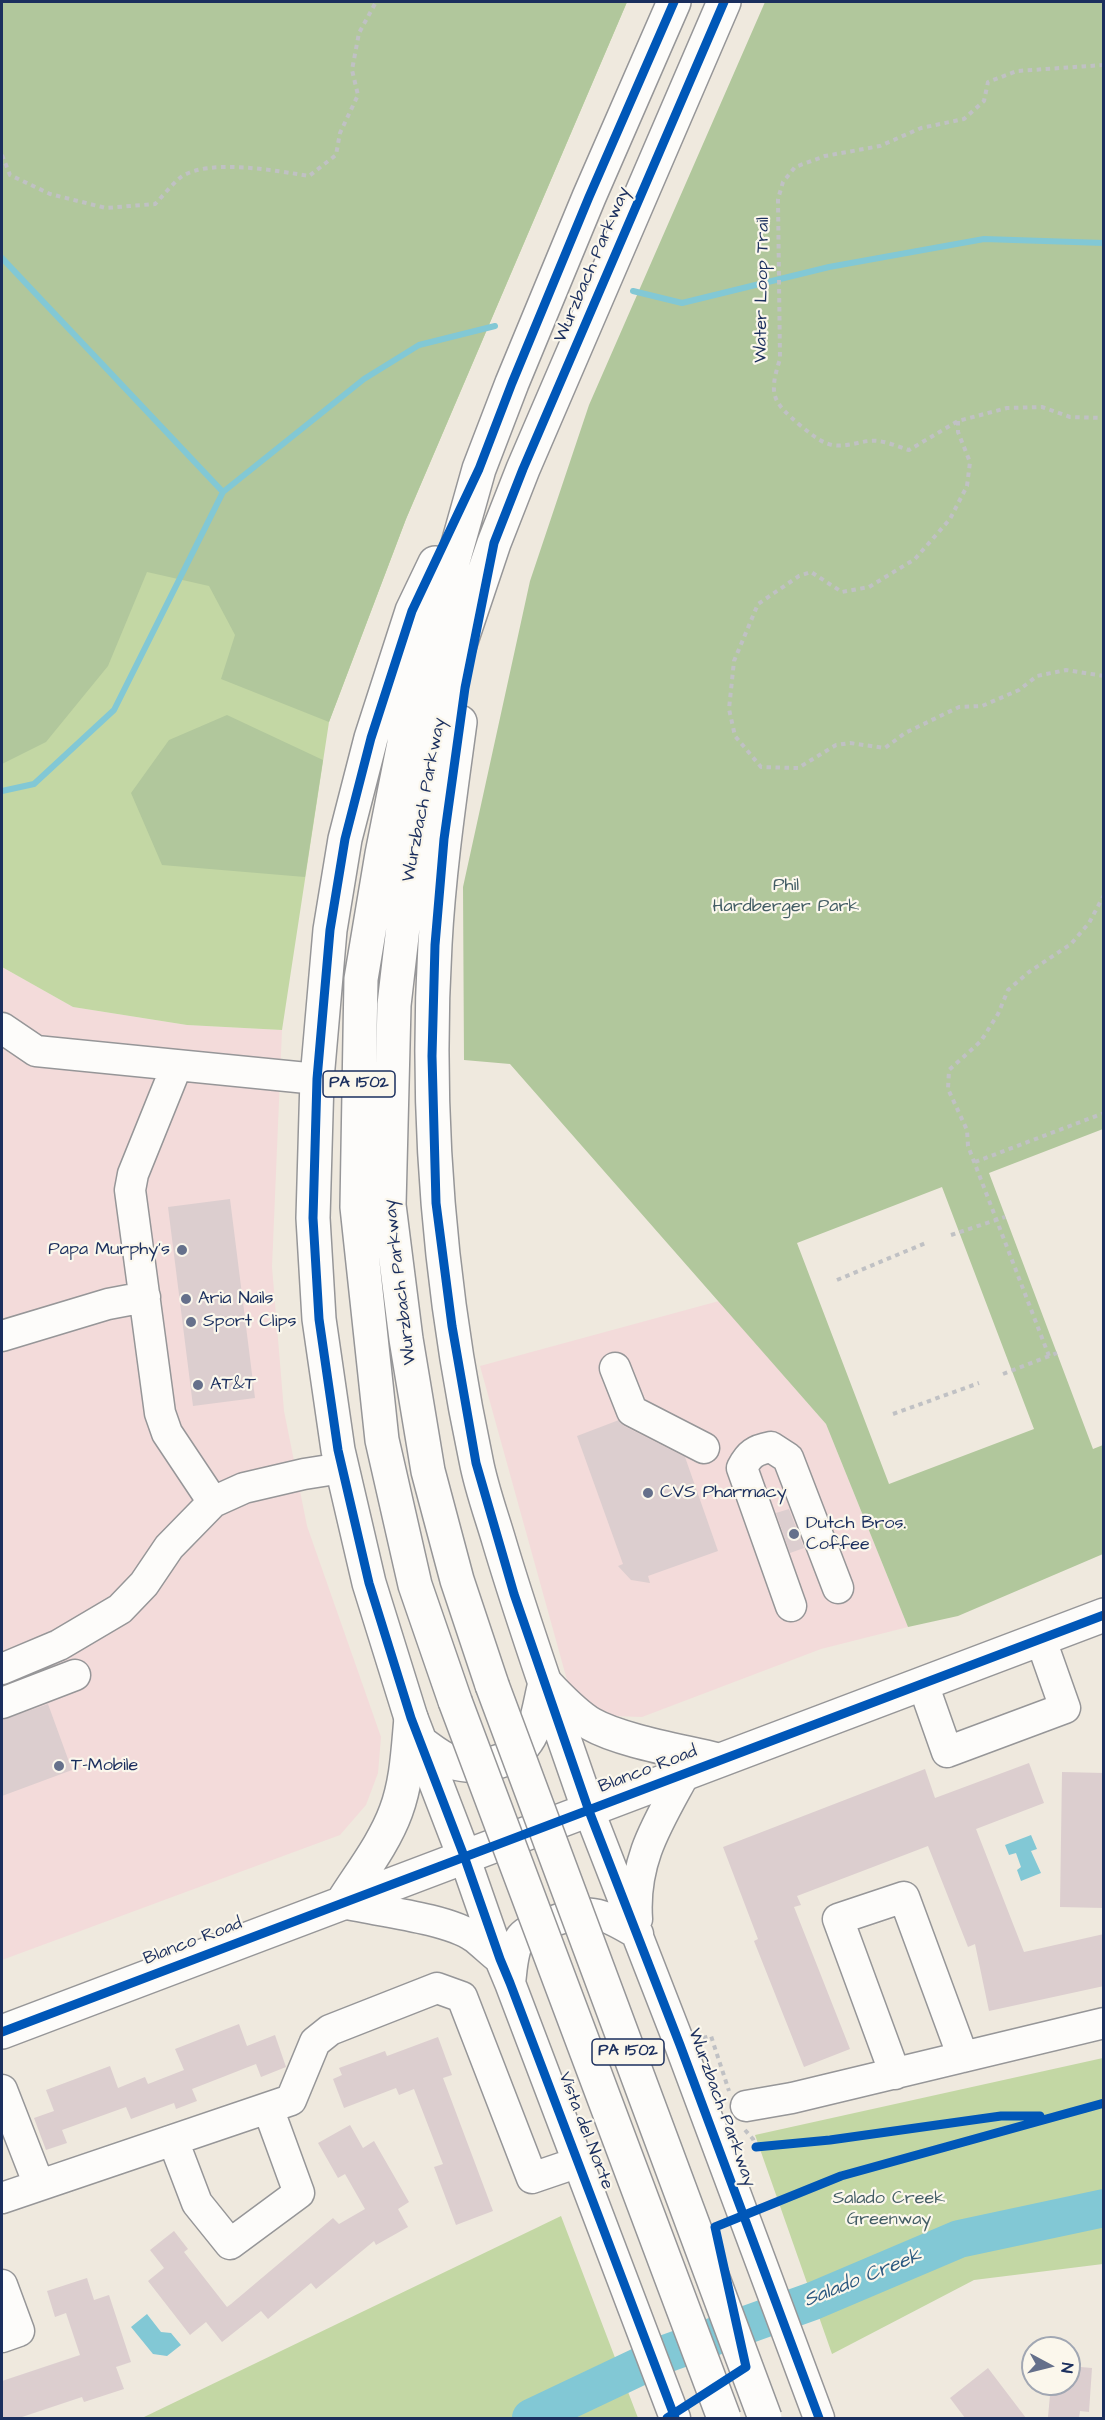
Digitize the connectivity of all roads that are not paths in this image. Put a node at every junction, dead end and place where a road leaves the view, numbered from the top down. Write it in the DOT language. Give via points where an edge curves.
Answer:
graph roads {
  1 [pos="674,2"];
  2 [pos="724,2"];
  3 [pos="479,469"];
  4 [pos="494,543"];
  5 [pos="2,1028"];
  6 [pos="177,1065"];
  7 [pos="317,1079"];
  8 [pos="145,1297"];
  9 [pos="2,1336"];
  10 [pos="615,1368"];
  11 [pos="704,1448"];
  12 [pos="342,1468"];
  13 [pos="213,1502"];
  14 [pos="845,1586"];
  15 [pos="791,1606"];
  16 [pos="1104,1615"];
  17 [pos="1041,1640"];
  18 [pos="2,1669"];
  19 [pos="75,1675"];
  20 [pos="545,1683"];
  21 [pos="922,1684"];
  22 [pos="2,1703"];
  23 [pos="416,1730"];
  24 [pos="718,1760"];
  25 [pos="685,1773"];
  26 [pos="589,1811"];
  27 [pos="464,1856"];
  28 [pos="342,1904"];
  29 [pos="638,1934"];
  30 [pos="505,1971"];
  31 [pos="1104,2023"];
  32 [pos="2,2032"];
  33 [pos="963,2057"];
  34 [pos="895,2074"];
  35 [pos="2,2090"];
  36 [pos="746,2106"];
  37 [pos="268,2108"];
  38 [pos="173,2140"];
  39 [pos="579,2162"];
  40 [pos="39,2185"];
  41 [pos="4,2189"];
  42 [pos="2,2285"];
  43 [pos="2,2337"];
  44 [pos="675,2418"];
  45 [pos="724,2418"];
  46 [pos="765,2418"];
  47 [pos="819,2418"];
  1 -- 3 [label="main road, Wurzbach Parkway / PA 1502" via="580,219"];
  2 -- 4 [label="main road, Wurzbach Parkway / PA 1502"];
  3 -- 7 [label="main road" via="412,611 371,738 345,839 330,930"];
  3 -- 45 [label="main road, Wurzbach Parkway / PA 1502, bridge" via="409,718 361,979 357,1207 382,1440 414,1585"];
  4 -- 20 [label="main road" via="465,688 443,850 432,1056 436,1203 476,1463"];
  4 -- 46 [label="main road, Wurzbach Parkway / PA 1502, bridge" via="449,677 416,835 394,1005 389,1205 405,1339 428,1471 457,1580 492,1685"];
  5 -- 6 [label="street" via="36,1051"];
  6 -- 7 [label="street"];
  6 -- 8 [label="street" via="130,1190"];
  7 -- 12 [label="main road" via="313,1218 318,1307"];
  8 -- 9 [label="street"];
  8 -- 13 [label="street" via="160,1413 167,1433"];
  10 -- 11 [label="street" via="632,1411"];
  12 -- 13 [label="street" via="244,1488"];
  12 -- 23 [label="main road" via="369,1583"];
  13 -- 18 [label="street" via="169,1547 144,1584 120,1609 59,1645"];
  14 -- 15 [label="street" via="788,1458 771,1447 757,1450 748,1456 742,1468"];
  16 -- 17 [label="main road, Blanco Road"];
  17 -- 21 [label="main road, Blanco Road"];
  17 -- 21 [label="street" via="1065,1708 947,1752"];
  19 -- 22 [label="street"];
  20 -- 23 [label="main road" via="531,1733 521,1749 504,1759 485,1765 461,1764 443,1758"];
  20 -- 24 [label="main road" via="591,1724 629,1738"];
  20 -- 26 [label="main road"];
  21 -- 24 [label="main road, Blanco Road"];
  23 -- 27 [label="main road"];
  23 -- 28 [label="main road" via="396,1811"];
  24 -- 25 [label="main road, Blanco Road"];
  25 -- 26 [label="main road, Blanco Road"];
  25 -- 29 [label="street" via="644,1856 635,1894"];
  26 -- 27 [label="main road, Blanco Road"];
  26 -- 29 [label="street, Wurzbach Parkway"];
  27 -- 28 [label="main road, Blanco Road"];
  27 -- 30 [label="street, Vista del Norte"];
  28 -- 30 [label="street" via="435,1922 473,1936"];
  28 -- 32 [label="main road, Blanco Road"];
  29 -- 30 [label="street" via="602,1915 571,1914 528,1931 520,1938"];
  29 -- 47 [label="street, Wurzbach Parkway"];
  30 -- 39 [label="street, Vista del Norte"];
  31 -- 33 [label="street"];
  33 -- 34 [label="street"];
  33 -- 34 [label="street" via="904,1897 838,1919"];
  34 -- 36 [label="street"];
  35 -- 40 [label="street"];
  37 -- 38 [label="street"];
  37 -- 38 [label="street" via="299,2193 230,2244 197,2203"];
  37 -- 39 [label="street" via="291,2100 315,2042 330,2030 437,1988 462,1997 532,2178"];
  38 -- 40 [label="street"];
  39 -- 44 [label="street, Vista del Norte"];
  40 -- 41 [label="street"];
  42 -- 43 [label="street" via="19,2331"];
}
